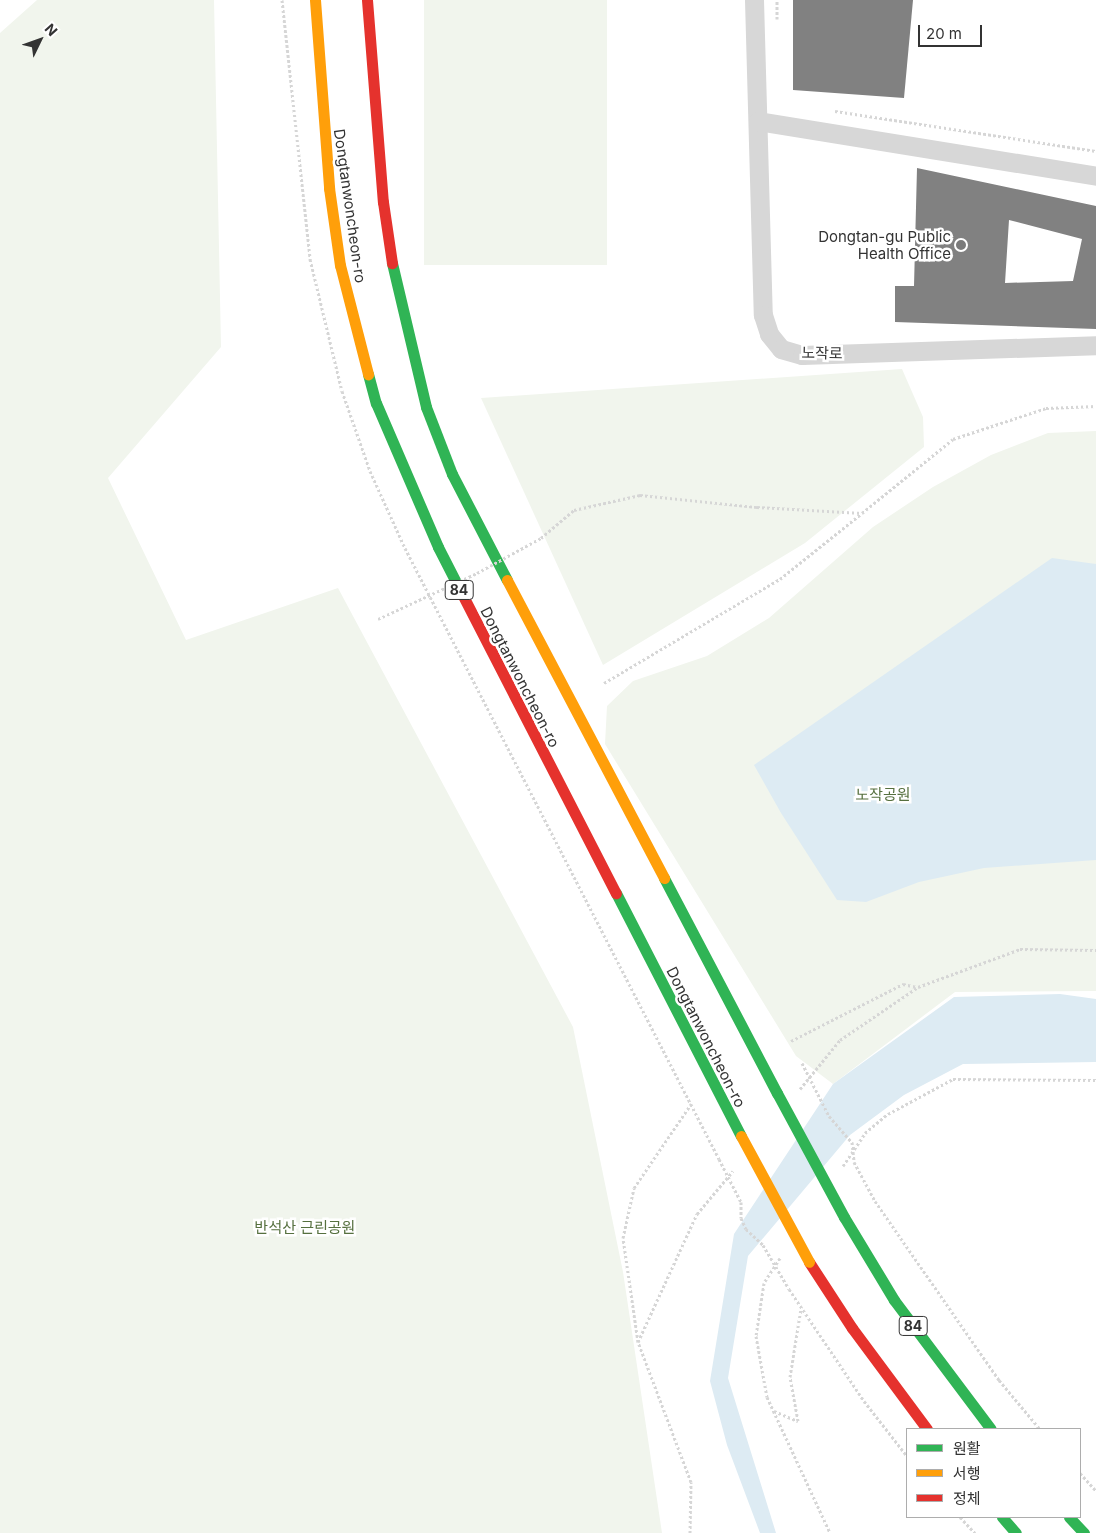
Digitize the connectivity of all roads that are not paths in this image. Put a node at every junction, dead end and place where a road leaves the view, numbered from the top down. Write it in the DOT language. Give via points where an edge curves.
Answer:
graph roads {
  1 [pos="315,0"];
  2 [pos="367,0"];
  3 [pos="754,0"];
  4 [pos="758,121"];
  5 [pos="1096,176"];
  6 [pos="1096,345"];
  7 [pos="926,1428"];
  8 [pos="990,1428"];
  9 [pos="1003,1518"];
  10 [pos="1070,1518"];
  11 [pos="1016,1533"];
  12 [pos="1084,1533"];
  1 -- 7 [label="main road, Dongtanwoncheon-ro / 84, bridge" via="329,188 340,265 379,412 438,547 741,1136 809,1262 852,1328"];
  2 -- 8 [label="main road, 84, bridge" via="383,202 395,282 426,407 452,474 844,1217 899,1308"];
  3 -- 4 [label="street, 노작로"];
  4 -- 5 [label="street"];
  4 -- 6 [label="street, 노작로" via="763,315 769,334 781,349 802,355"];
  9 -- 11 [label="main road"];
  10 -- 12 [label="main road"];
}
